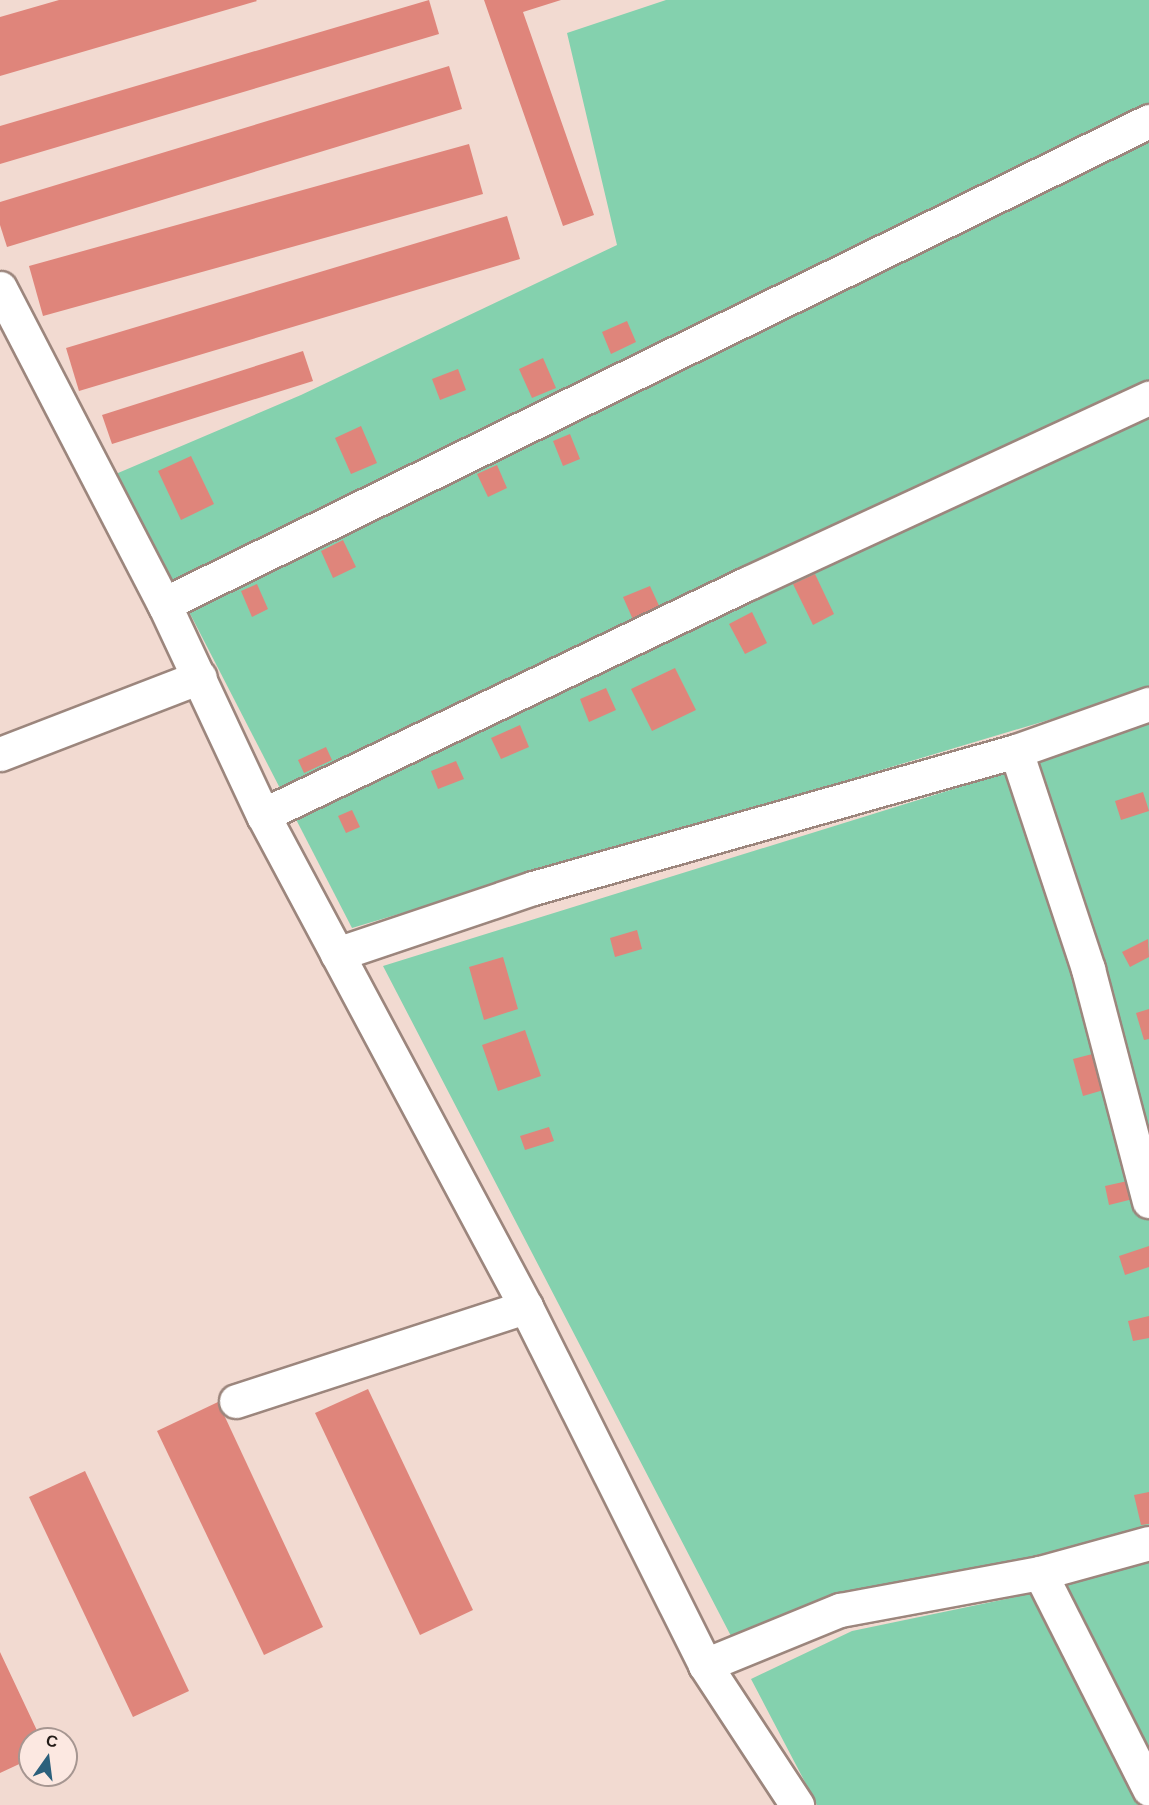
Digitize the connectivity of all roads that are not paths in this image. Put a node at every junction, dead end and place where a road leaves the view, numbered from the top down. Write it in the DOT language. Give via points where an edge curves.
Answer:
graph roads {
  1 [pos="1149,121"];
  2 [pos="0,288"];
  3 [pos="1149,398"];
  4 [pos="164,604"];
  5 [pos="200,677"];
  6 [pos="1149,704"];
  7 [pos="1016,751"];
  8 [pos="0,754"];
  9 [pos="263,814"];
  10 [pos="337,954"];
  11 [pos="1149,1201"];
  12 [pos="525,1307"];
  13 [pos="236,1401"];
  14 [pos="1149,1544"];
  15 [pos="1040,1573"];
  16 [pos="705,1665"];
  17 [pos="1149,1789"];
  18 [pos="797,1805"];
  1 -- 4 [label="street"];
  2 -- 4 [label="street"];
  3 -- 9 [label="street"];
  4 -- 5 [label="street"];
  5 -- 8 [label="street"];
  5 -- 9 [label="street"];
  6 -- 7 [label="street"];
  7 -- 10 [label="street" via="533,888"];
  7 -- 11 [label="street" via="1088,969"];
  9 -- 10 [label="street"];
  10 -- 12 [label="street"];
  12 -- 13 [label="street"];
  12 -- 16 [label="street"];
  14 -- 15 [label="street"];
  15 -- 16 [label="street" via="840,1610"];
  15 -- 17 [label="street"];
  16 -- 18 [label="street"];
}
